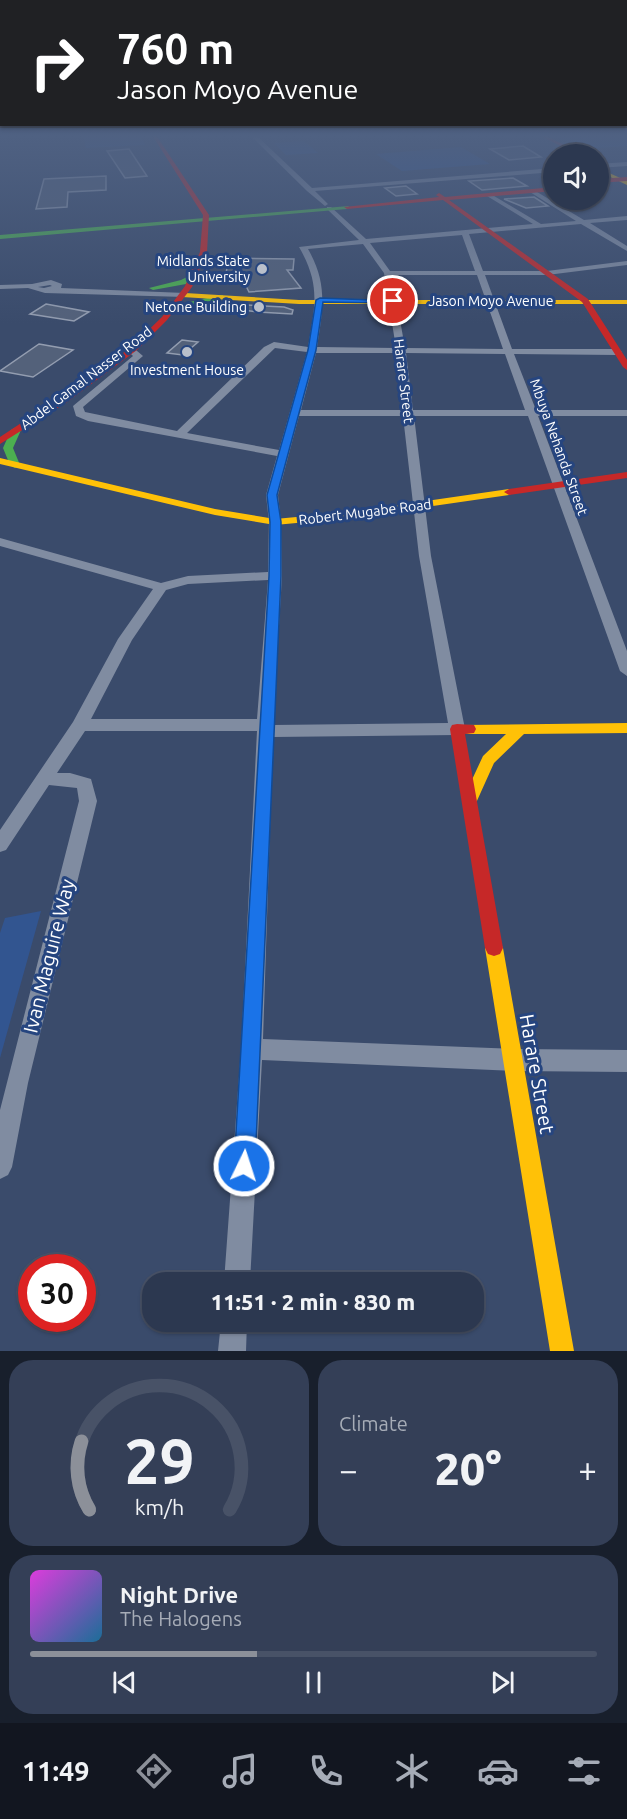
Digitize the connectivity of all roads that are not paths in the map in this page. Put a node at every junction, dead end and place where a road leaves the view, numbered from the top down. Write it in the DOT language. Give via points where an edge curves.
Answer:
graph roads {
  1 [pos="195,198"];
  2 [pos="318,198"];
  3 [pos="428,198"];
  4 [pos="442,198"];
  5 [pos="494,198"];
  6 [pos="327,206"];
  7 [pos="568,210"];
  8 [pos="577,210"];
  9 [pos="205,214"];
  10 [pos="627,218"];
  11 [pos="595,221"];
  12 [pos="582,222"];
  13 [pos="160,223"];
  14 [pos="540,226"];
  15 [pos="0,231"];
  16 [pos="487,232"];
  17 [pos="465,233"];
  18 [pos="0,237"];
  19 [pos="627,240"];
  20 [pos="205,241"];
  21 [pos="365,242"];
  22 [pos="627,249"];
  23 [pos="627,263"];
  24 [pos="388,273"];
  25 [pos="547,273"];
  26 [pos="479,274"];
  27 [pos="193,276"];
  28 [pos="58,283"];
  29 [pos="32,286"];
  30 [pos="0,287"];
  31 [pos="50,290"];
  32 [pos="148,291"];
  33 [pos="219,294"];
  34 [pos="180,300"];
  35 [pos="320,300"];
  36 [pos="393,301"];
  37 [pos="490,301"];
  38 [pos="585,302"];
  39 [pos="627,302"];
  40 [pos="130,348"];
  41 [pos="312,350"];
  42 [pos="401,351"];
  43 [pos="508,351"];
  44 [pos="617,352"];
  45 [pos="627,368"];
  46 [pos="530,412"];
  47 [pos="295,413"];
  48 [pos="408,413"];
  49 [pos="627,413"];
  50 [pos="16,430"];
  51 [pos="179,435"];
  52 [pos="0,441"];
  53 [pos="282,454"];
  54 [pos="0,461"];
  55 [pos="15,465"];
  56 [pos="627,475"];
  57 [pos="556,484"];
  58 [pos="421,505"];
  59 [pos="275,522"];
  60 [pos="0,542"];
  61 [pos="275,576"];
  62 [pos="161,587"];
  63 [pos="627,671"];
  64 [pos="80,725"];
  65 [pos="265,728"];
  66 [pos="627,728"];
  67 [pos="457,729"];
  68 [pos="518,730"];
  69 [pos="46,778"];
  70 [pos="470,803"];
  71 [pos="0,845"];
  72 [pos="252,1050"];
  73 [pos="515,1060"];
  74 [pos="627,1061"];
  75 [pos="0,1167"];
  76 [pos="238,1272"];
  77 [pos="233,1332"];
  78 [pos="232,1351"];
  79 [pos="562,1351"];
  1 -- 9 [label="main road"];
  2 -- 6 [label="street, Harare Street"];
  3 -- 6 [label="main road"];
  4 -- 16 [label="main road"];
  5 -- 14 [label="street"];
  6 -- 9 [label="main road"];
  6 -- 9 [label="main road"];
  6 -- 21 [label="street, Harare Street"];
  7 -- 12 [label="street"];
  8 -- 11 [label="street"];
  9 -- 13 [label="main road"];
  9 -- 15 [label="main road"];
  9 -- 20 [label="main road, Abdel Gamal Nasser Road"];
  10 -- 11 [label="street"];
  11 -- 12 [label="street"];
  11 -- 19 [label="street"];
  12 -- 14 [label="street"];
  12 -- 22 [label="street"];
  13 -- 18 [label="main road"];
  13 -- 20 [label="main road" via="190,226"];
  14 -- 16 [label="street"];
  16 -- 17 [label="street"];
  16 -- 25 [label="main road"];
  17 -- 21 [label="street"];
  17 -- 26 [label="street, Mbuya Nehanda Street"];
  20 -- 27 [label="main road, Abdel Gamal Nasser Road"];
  21 -- 24 [label="street, Harare Street"];
  21 -- 35 [label="street" via="303,247 314,266"];
  23 -- 25 [label="street"];
  24 -- 26 [label="street"];
  24 -- 36 [label="street, Harare Street"];
  25 -- 26 [label="street"];
  25 -- 38 [label="main road"];
  26 -- 37 [label="street, Mbuya Nehanda Street"];
  27 -- 32 [label="main road"];
  27 -- 33 [label="main road"];
  27 -- 34 [label="main road, Abdel Gamal Nasser Road"];
  28 -- 29 [label="street"];
  28 -- 31 [label="street" via="57,288"];
  28 -- 32 [label="street"];
  29 -- 30 [label="street"];
  29 -- 31 [label="street" via="35,290"];
  31 -- 32 [label="street"];
  32 -- 34 [label="street"];
  32 -- 34 [label="main road" via="172,305"];
  33 -- 34 [label="main road"];
  33 -- 34 [label="main road, Jason Moyo Avenue"];
  33 -- 35 [label="main road, Jason Moyo Avenue" via="299,302"];
  34 -- 40 [label="main road, Abdel Gamal Nasser Road"];
  35 -- 36 [label="main road, Jason Moyo Avenue"];
  35 -- 41 [label="street"];
  36 -- 37 [label="main road, Jason Moyo Avenue"];
  36 -- 42 [label="street, Harare Street"];
  37 -- 38 [label="main road, Jason Moyo Avenue"];
  37 -- 43 [label="street, Mbuya Nehanda Street"];
  38 -- 39 [label="main road, Jason Moyo Avenue"];
  38 -- 44 [label="main road"];
  40 -- 50 [label="main road, Abdel Gamal Nasser Road"];
  40 -- 51 [label="street" via="139,354 136,358 77,410 88,418"];
  41 -- 42 [label="street"];
  41 -- 47 [label="street"];
  41 -- 51 [label="street" via="274,345 267,349"];
  42 -- 43 [label="street"];
  42 -- 48 [label="street, Harare Street"];
  43 -- 44 [label="street"];
  43 -- 46 [label="street, Mbuya Nehanda Street"];
  44 -- 45 [label="main road"];
  46 -- 48 [label="street"];
  46 -- 49 [label="street"];
  46 -- 57 [label="street, Mbuya Nehanda Street"];
  47 -- 48 [label="street"];
  47 -- 53 [label="street"];
  48 -- 58 [label="street, Harare Street"];
  50 -- 52 [label="main road, Abdel Gamal Nasser Road"];
  50 -- 55 [label="main road" via="8,448"];
  51 -- 53 [label="street"];
  53 -- 59 [label="street" via="272,495"];
  54 -- 55 [label="main road, Robert Mugabe Road"];
  55 -- 59 [label="main road, Robert Mugabe Road" via="215,512"];
  56 -- 57 [label="main road, Robert Mugabe Road"];
  57 -- 58 [label="main road, Robert Mugabe Road"];
  57 -- 63 [label="street, Mbuya Nehanda Street"];
  58 -- 59 [label="main road, Robert Mugabe Road"];
  58 -- 67 [label="street" via="435,621"];
  59 -- 61 [label="street"];
  60 -- 62 [label="street"];
  61 -- 62 [label="street" via="188,580"];
  61 -- 65 [label="street"];
  62 -- 64 [label="street" via="125,639"];
  64 -- 65 [label="street"];
  64 -- 69 [label="street"];
  65 -- 67 [label="street"];
  65 -- 72 [label="street"];
  66 -- 68 [label="main road"];
  67 -- 68 [label="main road"];
  67 -- 70 [label="main road"];
  68 -- 70 [label="main road" via="495,749 480,771"];
  69 -- 71 [label="street"];
  69 -- 75 [label="street, Ivan Maguire Way" via="85,784 88,801 17,1083"];
  70 -- 73 [label="main road, Harare Street"];
  72 -- 73 [label="street"];
  72 -- 76 [label="street"];
  73 -- 74 [label="street"];
  73 -- 79 [label="main road, Harare Street"];
  77 -- 78 [label="street"];
}
